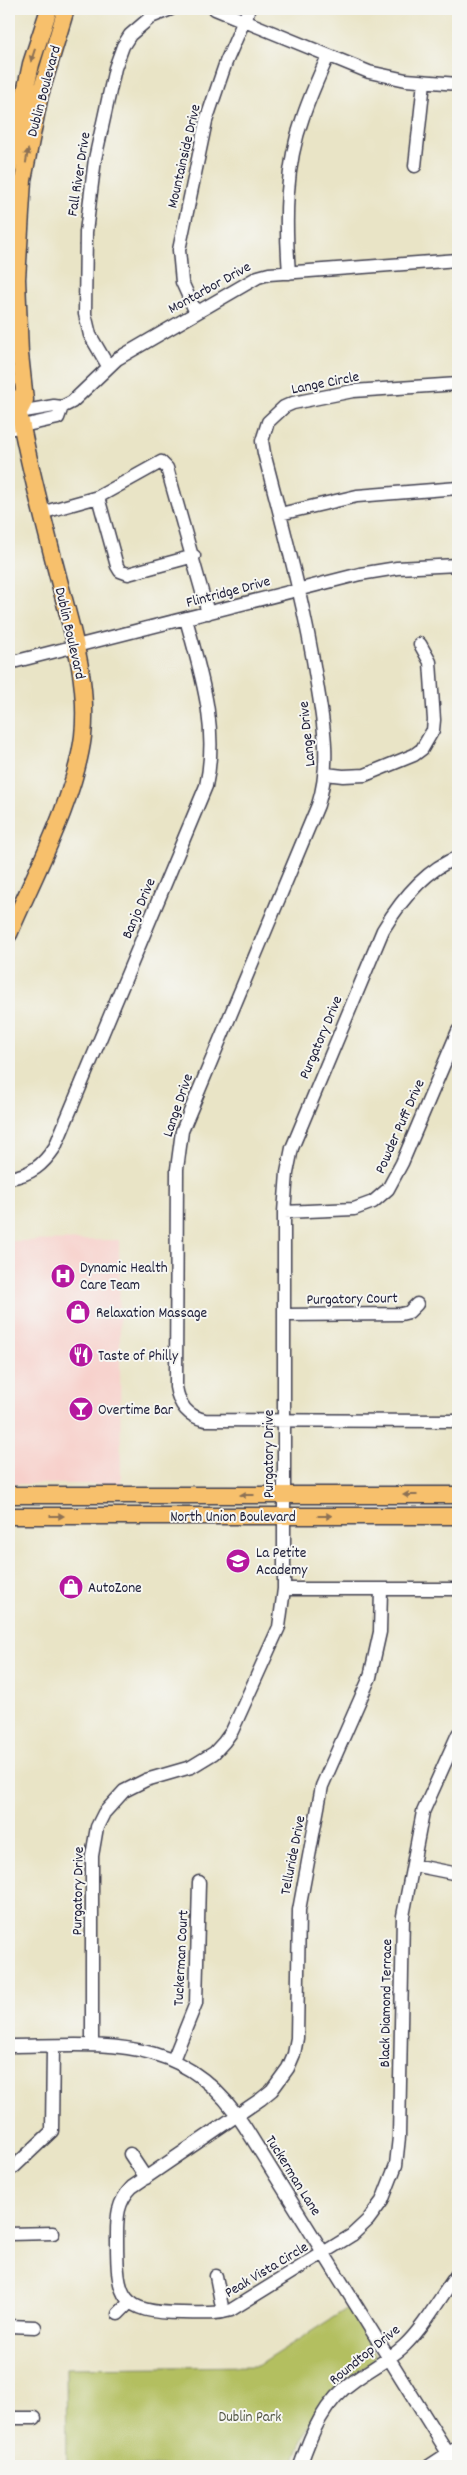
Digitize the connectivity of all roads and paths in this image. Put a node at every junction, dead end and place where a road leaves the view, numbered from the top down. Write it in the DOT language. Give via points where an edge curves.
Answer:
graph roads {
  1 [pos="49,9"];
  2 [pos="66,9"];
  3 [pos="171,9"];
  4 [pos="215,9"];
  5 [pos="149,13"];
  6 [pos="246,14"];
  7 [pos="328,56"];
  8 [pos="424,82"];
  9 [pos="458,84"];
  10 [pos="415,166"];
  11 [pos="9,168"];
  12 [pos="458,260"];
  13 [pos="289,273"];
  14 [pos="196,313"];
  15 [pos="108,366"];
  16 [pos="458,384"];
  17 [pos="9,396"];
  18 [pos="15,421"];
  19 [pos="458,488"];
  20 [pos="98,497"];
  21 [pos="41,513"];
  22 [pos="280,514"];
  23 [pos="194,556"];
  24 [pos="458,565"];
  25 [pos="298,590"];
  26 [pos="208,613"];
  27 [pos="186,619"];
  28 [pos="420,644"];
  29 [pos="76,646"];
  30 [pos="9,663"];
  31 [pos="326,774"];
  32 [pos="458,857"];
  33 [pos="9,934"];
  34 [pos="458,1031"];
  35 [pos="9,1178"];
  36 [pos="284,1212"];
  37 [pos="417,1304"];
  38 [pos="284,1315"];
  39 [pos="284,1421"];
  40 [pos="458,1421"];
  41 [pos="458,1494"];
  42 [pos="9,1495"];
  43 [pos="284,1495"];
  44 [pos="9,1516"];
  45 [pos="458,1516"];
  46 [pos="284,1517"];
  47 [pos="381,1588"];
  48 [pos="284,1589"];
  49 [pos="458,1589"];
  50 [pos="458,1734"];
  51 [pos="413,1865"];
  52 [pos="458,1874"];
  53 [pos="199,1882"];
  54 [pos="92,2045"];
  55 [pos="9,2046"];
  56 [pos="52,2046"];
  57 [pos="173,2060"];
  58 [pos="238,2115"];
  59 [pos="130,2154"];
  60 [pos="9,2167"];
  61 [pos="146,2178"];
  62 [pos="53,2233"];
  63 [pos="9,2234"];
  64 [pos="325,2253"];
  65 [pos="458,2273"];
  66 [pos="216,2276"];
  67 [pos="130,2302"];
  68 [pos="224,2312"];
  69 [pos="118,2314"];
  70 [pos="9,2326"];
  71 [pos="35,2327"];
  72 [pos="388,2358"];
  73 [pos="9,2418"];
  74 [pos="36,2418"];
  75 [pos="453,2451"];
  76 [pos="300,2466"];
  77 [pos="429,2466"];
  78 [pos="456,2466"];
  1 -- 11 [label="main road, Dublin Boulevard, one-way" via="31,64"];
  18 -- 2 [label="main road, Dublin Boulevard, one-way" via="25,400 17,279 23,180 40,95"];
  3 -- 5 [label="street, Fall River Drive"];
  4 -- 6 [label="street"];
  5 -- 15 [label="street, Fall River Drive" via="130,35 119,56 98,142 90,194 86,232 86,324"];
  6 -- 7 [label="street"];
  6 -- 14 [label="street, Mountainside Drive" via="208,112 179,250 182,282"];
  7 -- 8 [label="street" via="387,77"];
  7 -- 13 [label="street" via="302,118 291,163 286,205"];
  8 -- 9 [label="street"];
  8 -- 10 [label="street"];
  12 -- 13 [label="street, Montarbor Drive"];
  13 -- 14 [label="street, Montarbor Drive" via="258,277"];
  14 -- 15 [label="street, Montarbor Drive"];
  15 -- 18 [label="street, Montarbor Drive" via="72,402"];
  16 -- 22 [label="street, Lange Circle" via="353,391 284,407 268,422 262,441"];
  17 -- 18 [label="main road, Dublin Boulevard"];
  18 -- 21 [label="main road, Dublin Boulevard"];
  19 -- 22 [label="street" via="357,496"];
  20 -- 21 [label="street"];
  20 -- 23 [label="street" via="117,566 123,573"];
  20 -- 23 [label="street" via="161,462 167,468"];
  21 -- 29 [label="main road, Dublin Boulevard"];
  22 -- 25 [label="street, Lange Circle"];
  23 -- 26 [label="street"];
  24 -- 25 [label="street, Flintridge Drive" via="380,570"];
  25 -- 26 [label="street, Flintridge Drive"];
  25 -- 31 [label="street, Lange Drive" via="311,644 326,752"];
  26 -- 27 [label="street, Flintridge Drive"];
  27 -- 29 [label="street, Flintridge Drive"];
  27 -- 35 [label="street, Banjo Drive" via="211,721 210,771 202,798 55,1147 34,1171"];
  28 -- 31 [label="street" via="430,662 434,720 433,730 422,749 365,775"];
  29 -- 30 [label="street, Flintridge Drive"];
  29 -- 33 [label="main road, Dublin Boulevard" via="84,704 76,770 64,808"];
  31 -- 39 [label="street, Lange Drive" via="318,805 189,1111 178,1154 178,1397 188,1413 205,1420"];
  32 -- 36 [label="street, Purgatory Drive" via="420,882 400,903 384,930 292,1148 286,1173"];
  34 -- 36 [label="street, Powder Puff Drive" via="388,1189 373,1202 354,1209"];
  36 -- 38 [label="street, Purgatory Drive"];
  37 -- 38 [label="street, Purgatory Court" via="409,1312 401,1314"];
  38 -- 39 [label="street, Purgatory Drive"];
  39 -- 40 [label="street, Lange Drive"];
  39 -- 43 [label="street, Purgatory Drive"];
  41 -- 43 [label="main road, North Union Boulevard, one-way"];
  43 -- 42 [label="main road, North Union Boulevard, one-way"];
  43 -- 46 [label="street, Purgatory Drive"];
  44 -- 46 [label="main road, North Union Boulevard, one-way"];
  46 -- 45 [label="main road, North Union Boulevard, one-way"];
  46 -- 48 [label="street, Purgatory Drive"];
  47 -- 48 [label="street"];
  47 -- 49 [label="street"];
  47 -- 58 [label="street, Telluride Drive" via="380,1632 374,1663 324,1781 301,1896 294,2054 285,2074 272,2090"];
  48 -- 54 [label="street, Purgatory Drive" via="279,1627 224,1742 214,1753 191,1767 146,1780 124,1791 104,1812 97,1827 92,1856"];
  50 -- 51 [label="street, Black Diamond Terrace" via="423,1812"];
  51 -- 52 [label="street"];
  51 -- 64 [label="street, Black Diamond Terrace" via="402,1916 396,2165 388,2190 368,2220"];
  53 -- 57 [label="street, Tuckerman Court" via="196,2003"];
  54 -- 56 [label="street, Tuckerman Lane"];
  54 -- 57 [label="street, Tuckerman Lane" via="132,2048"];
  55 -- 56 [label="street, Tuckerman Lane"];
  56 -- 60 [label="street" via="52,2131 14,2167"];
  57 -- 58 [label="street, Tuckerman Lane" via="209,2082"];
  58 -- 61 [label="street"];
  58 -- 64 [label="street, Tuckerman Lane"];
  59 -- 61 [label="street"];
  61 -- 67 [label="street" via="126,2193 118,2209 117,2272"];
  62 -- 63 [label="street"];
  64 -- 68 [label="street, Peak Vista Circle"];
  64 -- 72 [label="street, Tuckerman Lane"];
  65 -- 72 [label="street, Roundtop Drive" via="409,2341"];
  66 -- 68 [label="street, Peak Vista Circle"];
  67 -- 68 [label="street, Peak Vista Circle" via="154,2313"];
  67 -- 69 [label="street"];
  70 -- 71 [label="street"];
  72 -- 75 [label="street, Tuckerman Lane"];
  72 -- 76 [label="street, Roundtop Drive" via="350,2383 329,2405 311,2436"];
  73 -- 74 [label="street"];
  75 -- 77 [label="street"];
  75 -- 78 [label="street, Tuckerman Lane"];
}
